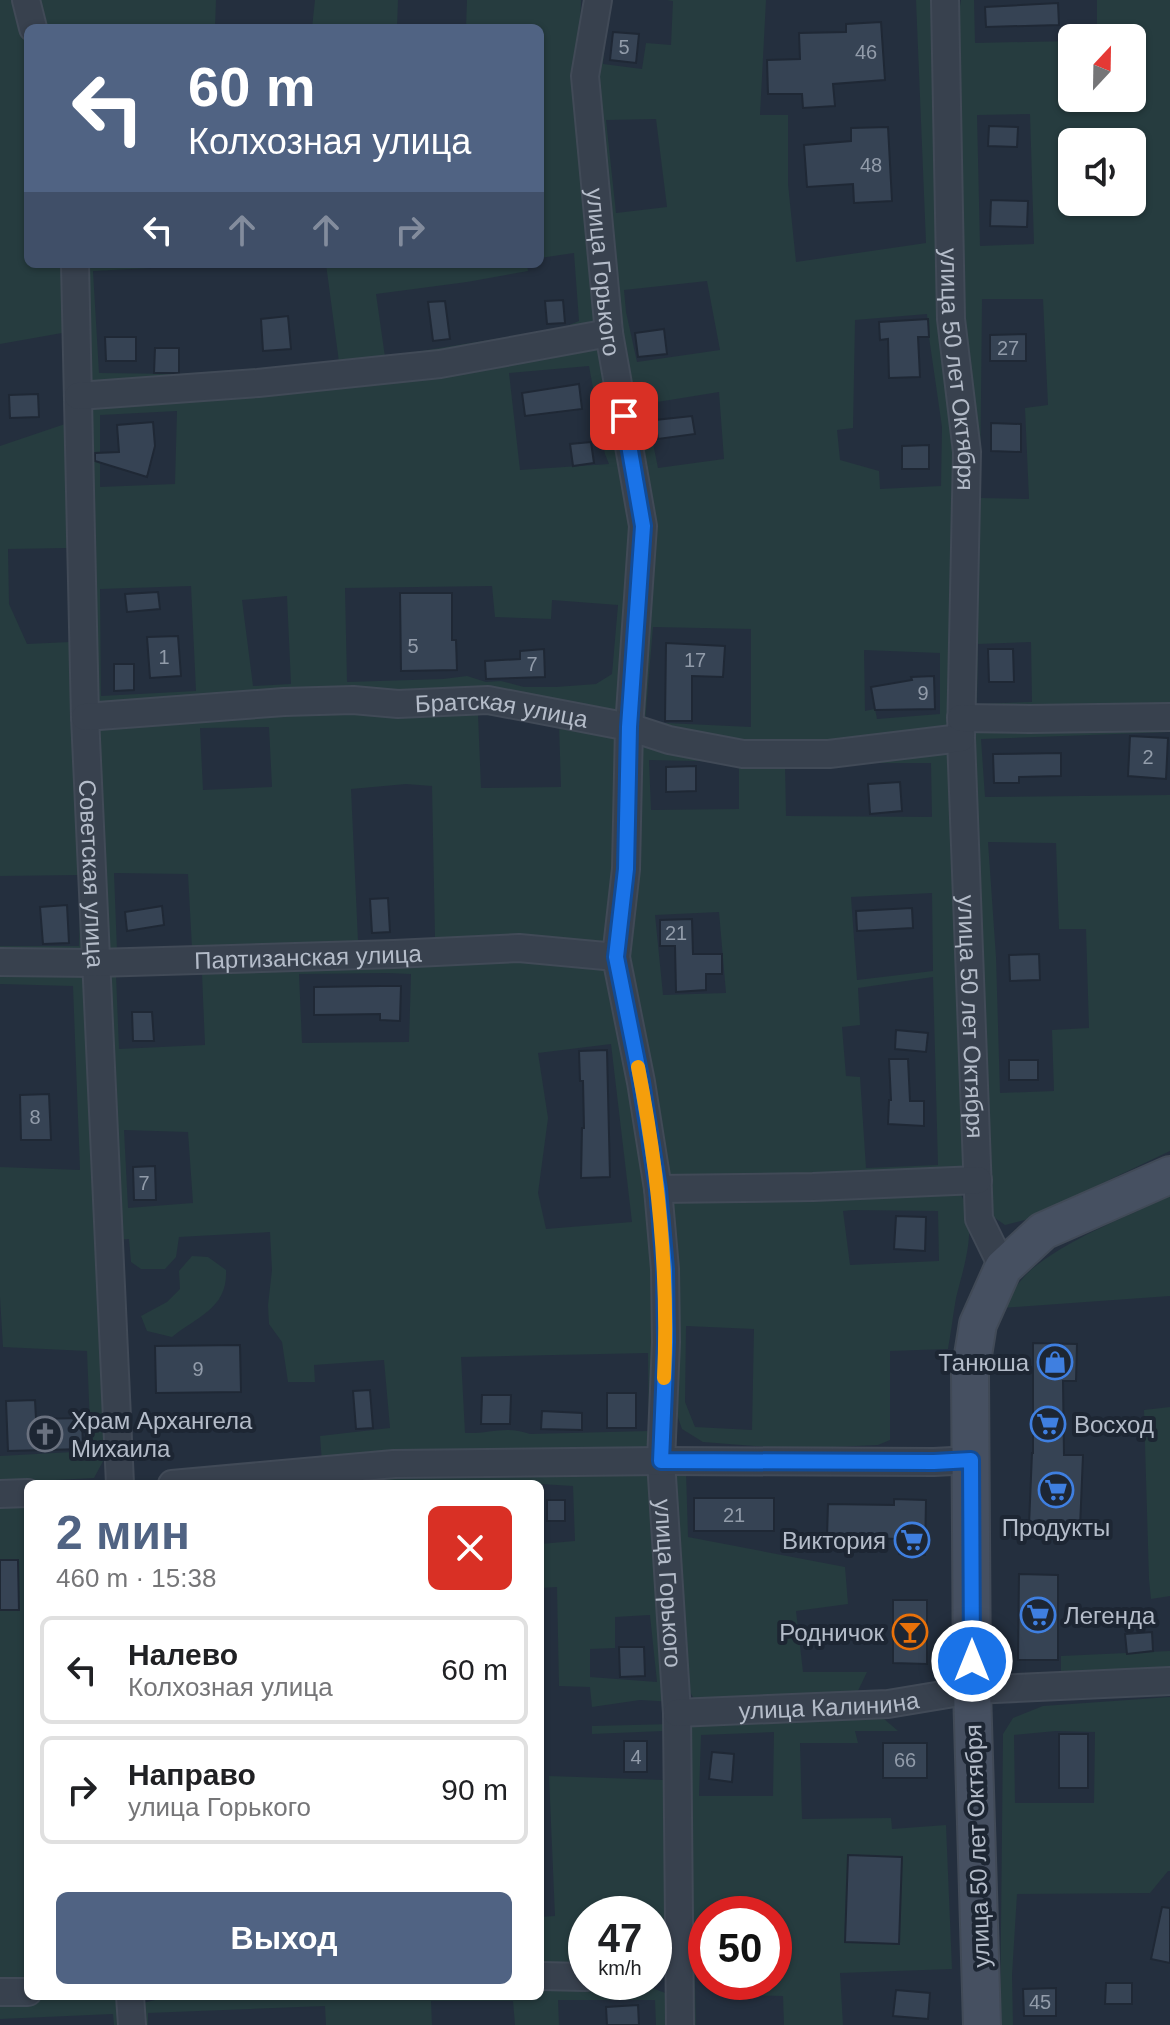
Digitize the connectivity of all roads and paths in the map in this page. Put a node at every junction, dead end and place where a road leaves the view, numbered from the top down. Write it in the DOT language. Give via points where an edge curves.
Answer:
graph roads {
  1 [pos="26,0"];
  2 [pos="598,0"];
  3 [pos="945,0"];
  4 [pos="32,24"];
  5 [pos="75,268"];
  6 [pos="609,333"];
  7 [pos="78,396"];
  8 [pos="85,717"];
  9 [pos="1170,717"];
  10 [pos="629,727"];
  11 [pos="961,728"];
  12 [pos="616,957"];
  13 [pos="0,962"];
  14 [pos="96,963"];
  15 [pos="1170,1175"];
  16 [pos="978,1180"];
  17 [pos="658,1189"];
  18 [pos="1003,1268"];
  19 [pos="971,1460"];
  20 [pos="661,1461"];
  21 [pos="120,1480"];
  22 [pos="216,1480"];
  23 [pos="24,1493"];
  24 [pos="0,1494"];
  25 [pos="1170,1681"];
  26 [pos="972,1690"];
  27 [pos="677,1713"];
  28 [pos="669,1896"];
  29 [pos="544,1976"];
  30 [pos="568,1977"];
  31 [pos="0,1992"];
  32 [pos="24,1992"];
  33 [pos="672,1999"];
  34 [pos="130,2000"];
  35 [pos="132,2025"];
  36 [pos="680,2025"];
  37 [pos="982,2025"];
  1 -- 4 [label="street"];
  2 -- 6 [label="street, улица Горького" via="585,76"];
  3 -- 11 [label="street, улица 50 лет Октября" via="951,319 967,452"];
  5 -- 7 [label="street, Советская улица"];
  6 -- 7 [label="street" via="440,364"];
  6 -- 10 [label="street, улица Горького" via="643,526"];
  7 -- 8 [label="street, Советская улица"];
  8 -- 10 [label="street, Братская улица" via="284,702 488,700"];
  8 -- 14 [label="street, Советская улица"];
  9 -- 11 [label="street, Братская улица" via="1029,719"];
  10 -- 11 [label="street, Братская улица" via="743,754 829,754"];
  10 -- 12 [label="street, улица Горького" via="626,869"];
  11 -- 16 [label="street, улица 50 лет Октября"];
  12 -- 14 [label="street, Партизанская улица" via="519,948"];
  12 -- 17 [label="street, улица Горького"];
  13 -- 14 [label="street, Партизанская улица"];
  14 -- 21 [label="street, Советская улица"];
  15 -- 18 [label="main road" via="1043,1231"];
  16 -- 17 [label="street"];
  16 -- 18 [label="street, улица 50 лет Октября" via="979,1219"];
  17 -- 20 [label="street, улица Горького" via="666,1342"];
  18 -- 19 [label="main road, улица 50 лет Октября" via="978,1324 970,1374"];
  19 -- 20 [label="street"];
  19 -- 26 [label="main road, улица 50 лет Октября"];
  20 -- 22 [label="street" via="394,1464"];
  20 -- 27 [label="street, улица Горького"];
  23 -- 24 [label="street"];
  25 -- 26 [label="street, улица Калинина"];
  26 -- 27 [label="street, улица Калинина" via="888,1704"];
  26 -- 37 [label="main road, улица 50 лет Октября"];
  27 -- 28 [label="street, улица Горького"];
  29 -- 30 [label="street"];
  31 -- 32 [label="street"];
  33 -- 36 [label="street, улица Горького"];
  34 -- 35 [label="street"];
}
